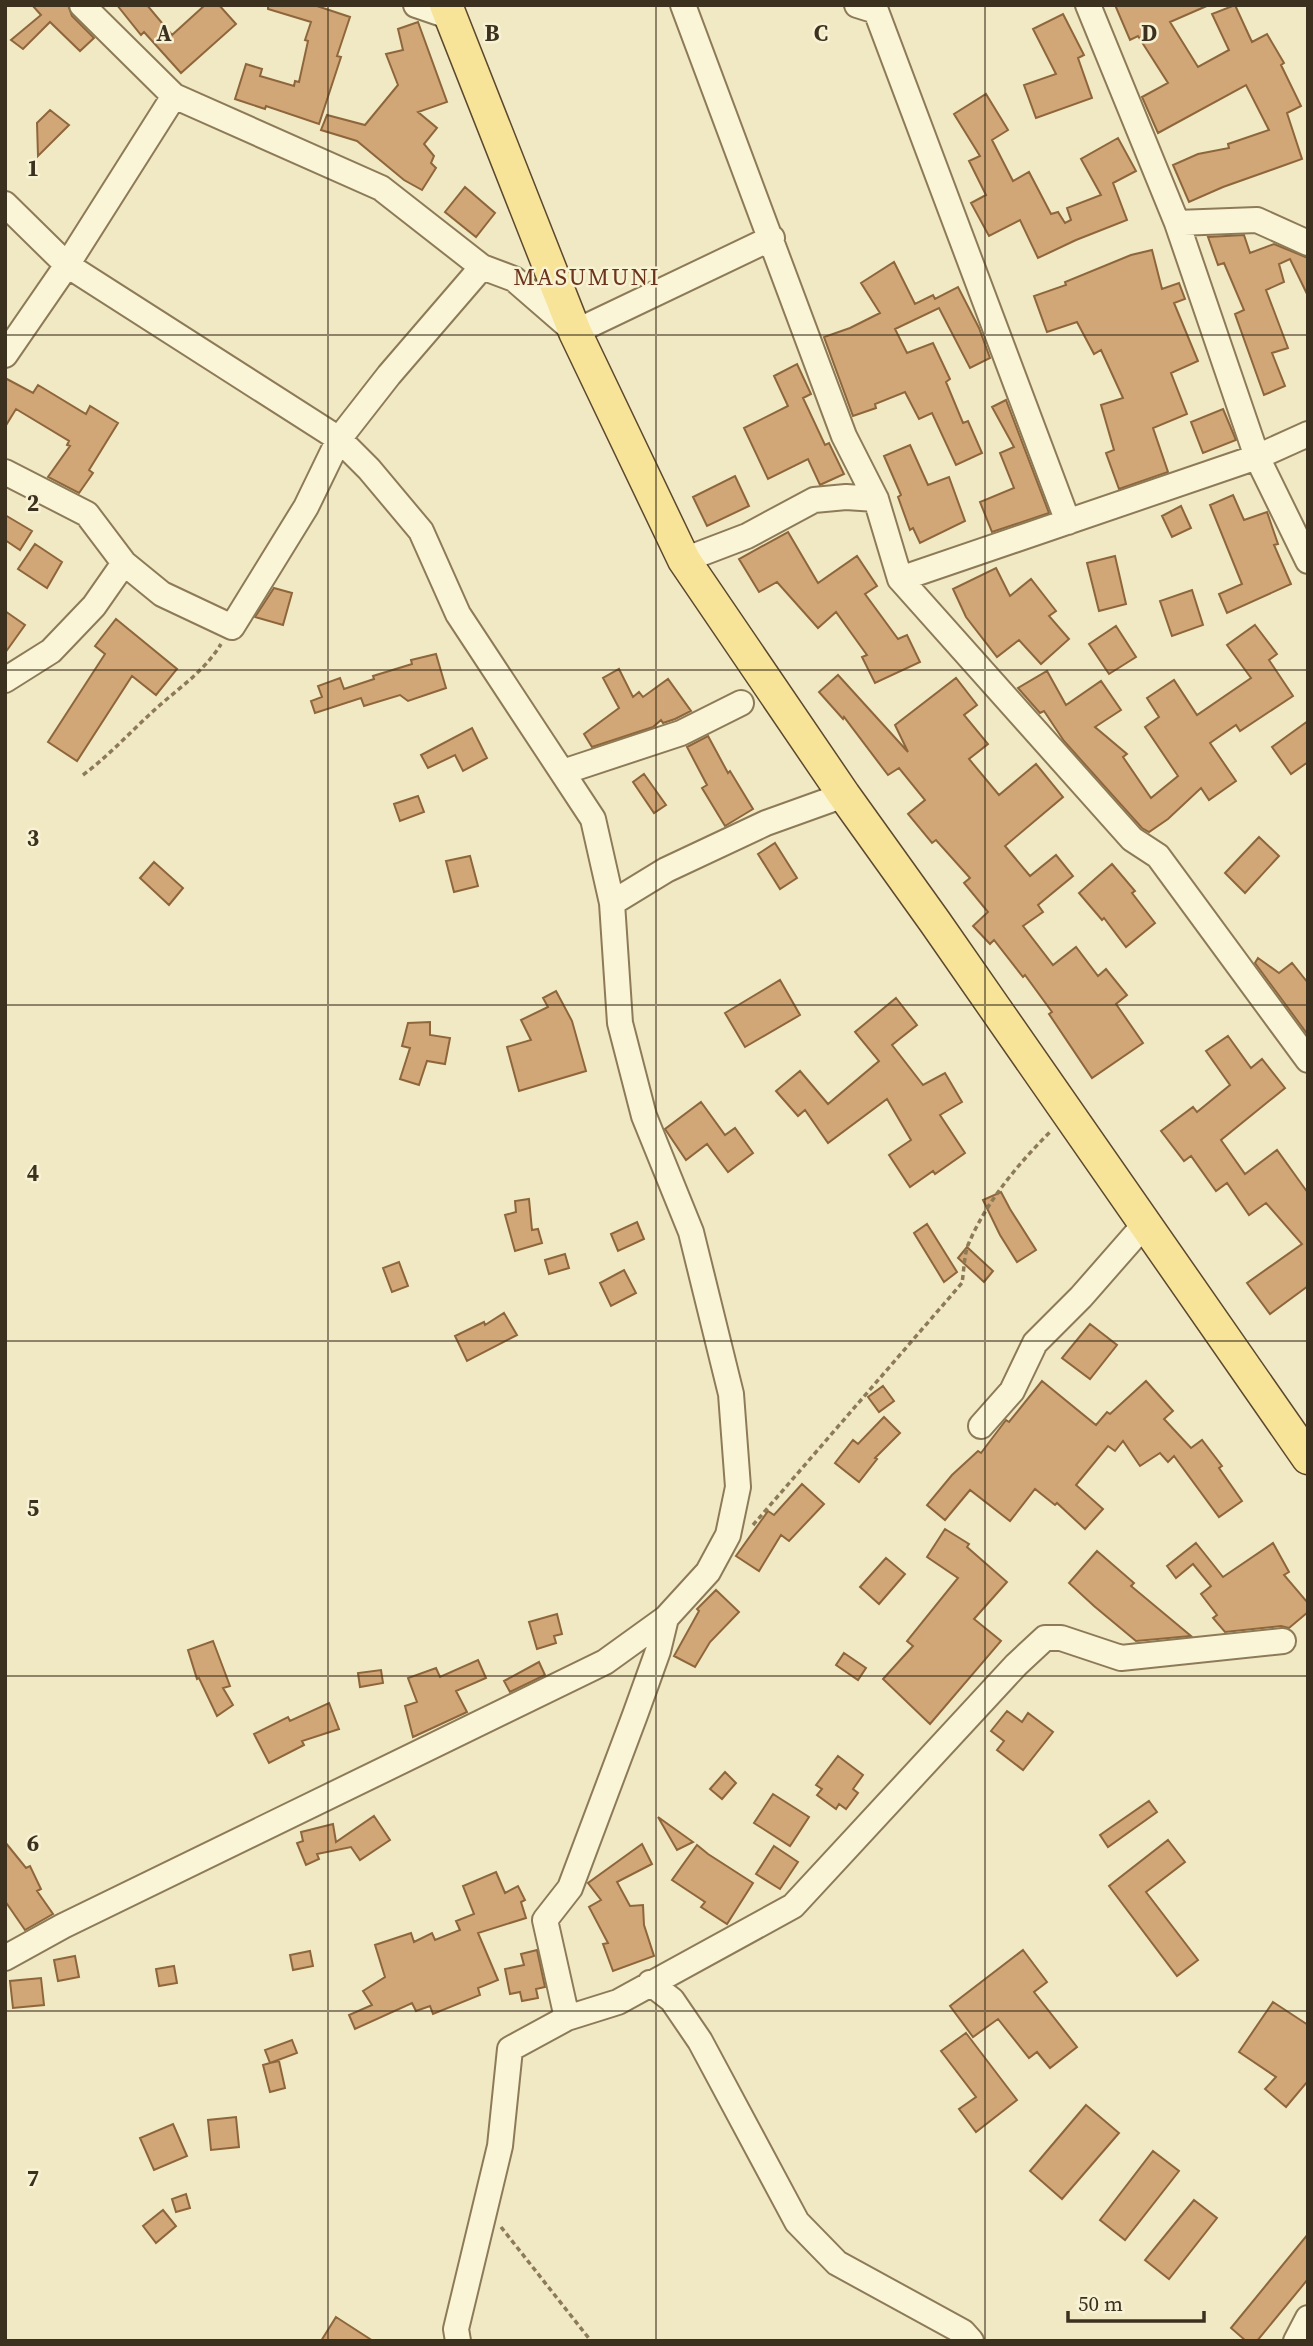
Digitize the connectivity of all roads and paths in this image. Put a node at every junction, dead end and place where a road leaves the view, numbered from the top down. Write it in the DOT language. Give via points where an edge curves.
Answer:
graph roads {
  1 [pos="82,5"];
  2 [pos="416,5"];
  3 [pos="683,5"];
  4 [pos="857,5"];
  5 [pos="1088,5"];
  6 [pos="449,11"];
  7 [pos="174,96"];
  8 [pos="5,204"];
  9 [pos="1177,223"];
  10 [pos="772,238"];
  11 [pos="1308,243"];
  12 [pos="68,265"];
  13 [pos="482,267"];
  14 [pos="575,332"];
  15 [pos="5,355"];
  16 [pos="1308,434"];
  17 [pos="339,439"];
  18 [pos="1257,457"];
  19 [pos="5,472"];
  20 [pos="876,499"];
  21 [pos="1068,522"];
  22 [pos="684,560"];
  23 [pos="1308,561"];
  24 [pos="124,563"];
  25 [pos="900,579"];
  26 [pos="232,627"];
  27 [pos="5,680"];
  28 [pos="741,703"];
  29 [pos="563,772"];
  30 [pos="83,775"];
  31 [pos="844,795"];
  32 [pos="612,903"];
  33 [pos="1308,1060"];
  34 [pos="1068,1114"];
  35 [pos="1145,1224"];
  36 [pos="981,1426"];
  37 [pos="1308,1458"];
  38 [pos="752,1526"];
  39 [pos="666,1618"];
  40 [pos="1283,1642"];
  41 [pos="5,1958"];
  42 [pos="650,1983"];
  43 [pos="567,2018"];
  44 [pos="484,2206"];
  45 [pos="1308,2318"];
  46 [pos="456,2337"];
  47 [pos="591,2341"];
  48 [pos="971,2341"];
  49 [pos="1296,2341"];
  1 -- 7 [label="street"];
  2 -- 6 [label="street"];
  3 -- 10 [label="street"];
  4 -- 21 [label="street" via="876,11"];
  5 -- 9 [label="street"];
  6 -- 14 [label="main road"];
  7 -- 12 [label="street"];
  7 -- 13 [label="street" via="381,188"];
  8 -- 12 [label="street"];
  9 -- 11 [label="street" via="1257,220"];
  9 -- 18 [label="street"];
  10 -- 14 [label="street"];
  10 -- 20 [label="street" via="845,436"];
  12 -- 15 [label="street"];
  12 -- 17 [label="street"];
  13 -- 14 [label="street" via="514,279"];
  13 -- 17 [label="street"];
  14 -- 22 [label="main road"];
  16 -- 18 [label="street"];
  17 -- 26 [label="street" via="306,507"];
  17 -- 29 [label="street" via="421,531 458,614"];
  18 -- 21 [label="street"];
  18 -- 23 [label="street"];
  19 -- 24 [label="street" via="87,514"];
  20 -- 22 [label="street" via="814,500 747,536"];
  20 -- 25 [label="street"];
  21 -- 25 [label="street"];
  22 -- 31 [label="main road"];
  24 -- 26 [label="street" via="162,594"];
  24 -- 27 [label="street" via="94,606 51,651"];
  25 -- 33 [label="street" via="1132,839 1158,856"];
  26 -- 30 [label="path" via="209,664"];
  28 -- 29 [label="street" via="681,733"];
  29 -- 32 [label="street" via="593,819"];
  31 -- 32 [label="street" via="766,823 666,870"];
  31 -- 34 [label="main road"];
  32 -- 39 [label="street" via="620,1023 644,1116 694,1245 731,1394 738,1486 728,1535 708,1572"];
  34 -- 35 [label="main road"];
  34 -- 38 [label="path" via="1030,1152 990,1203 967,1247 962,1283"];
  35 -- 36 [label="street" via="1035,1343 1012,1391"];
  35 -- 37 [label="main road"];
  39 -- 41 [label="street" via="605,1662"];
  39 -- 43 [label="street" via="570,1888 545,1920"];
  40 -- 42 [label="street" via="1121,1658 1061,1637 1045,1638 793,1906"];
  42 -- 43 [label="street" via="618,2002"];
  42 -- 48 [label="street" via="672,2000 700,2040 797,2222 837,2263 963,2332"];
  43 -- 44 [label="street" via="510,2049 500,2146"];
  44 -- 46 [label="street"];
  44 -- 47 [label="path"];
  45 -- 49 [label="street"];
}
